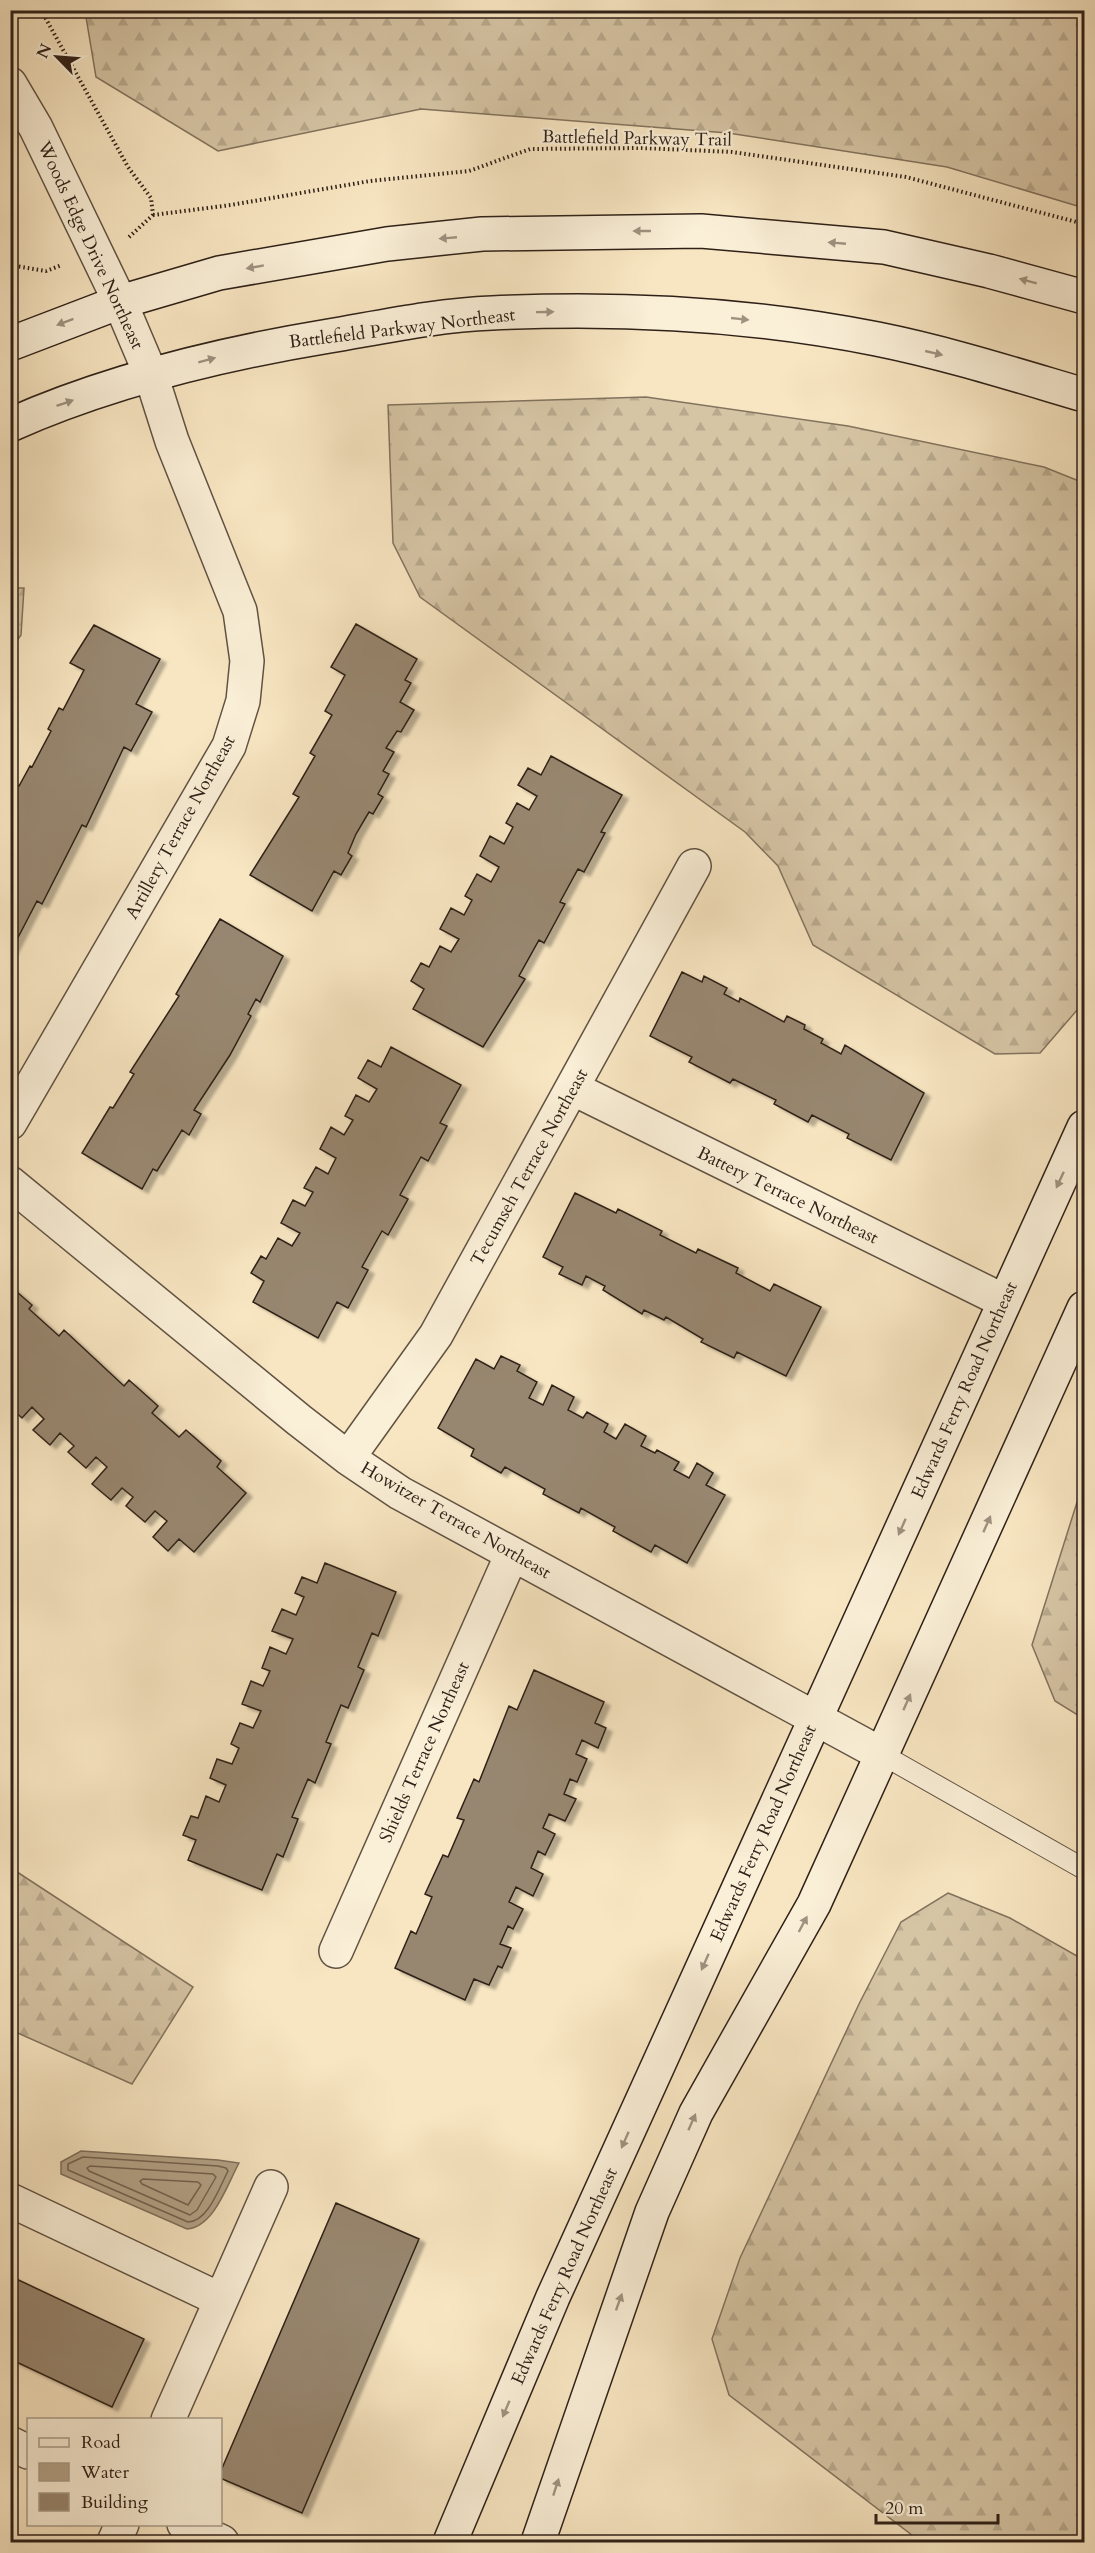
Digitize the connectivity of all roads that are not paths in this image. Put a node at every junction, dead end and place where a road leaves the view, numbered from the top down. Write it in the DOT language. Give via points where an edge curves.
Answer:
graph roads {
  1 [pos="10,84"];
  2 [pos="1084,297"];
  3 [pos="120,302"];
  4 [pos="10,344"];
  5 [pos="151,375"];
  6 [pos="1084,395"];
  7 [pos="10,425"];
  8 [pos="694,866"];
  9 [pos="572,1088"];
  10 [pos="10,1123"];
  11 [pos="1084,1127"];
  12 [pos="10,1183"];
  13 [pos="1004,1301"];
  14 [pos="1084,1308"];
  15 [pos="348,1458"];
  16 [pos="512,1554"];
  17 [pos="816,1717"];
  18 [pos="883,1755"];
  19 [pos="1084,1869"];
  20 [pos="336,1951"];
  21 [pos="271,2187"];
  22 [pos="10,2200"];
  23 [pos="221,2300"];
  24 [pos="169,2418"];
  25 [pos="10,2444"];
  26 [pos="27,2452"];
  27 [pos="121,2526"];
  28 [pos="188,2526"];
  29 [pos="114,2542"];
  30 [pos="222,2542"];
  31 [pos="450,2542"];
  32 [pos="538,2542"];
  1 -- 3 [label="main road, Woods Edge Drive Northeast" via="36,128"];
  2 -- 3 [label="main road, one-way" via="884,247 701,231 493,234 387,244 219,273"];
  3 -- 4 [label="main road, one-way"];
  3 -- 5 [label="main road, Woods Edge Drive Northeast"];
  5 -- 6 [label="main road, Battlefield Parkway Northeast, one-way" via="251,349 490,313 620,311 737,318 878,339"];
  7 -- 5 [label="main road, Battlefield Parkway Northeast, one-way"];
  5 -- 10 [label="main road, Artillery Terrace Northeast" via="172,441 240,611 247,660 243,701 229,746"];
  8 -- 9 [label="main road, Tecumseh Terrace Northeast"];
  9 -- 13 [label="main road, Battery Terrace Northeast"];
  9 -- 15 [label="main road, Tecumseh Terrace Northeast" via="436,1335"];
  11 -- 13 [label="main road, Edwards Ferry Road Northeast, one-way"];
  12 -- 15 [label="main road, Howitzer Terrace Northeast"];
  13 -- 17 [label="main road, Edwards Ferry Road Northeast, one-way"];
  18 -- 14 [label="main road, one-way"];
  15 -- 16 [label="main road, Howitzer Terrace Northeast" via="400,1493"];
  16 -- 17 [label="main road, Howitzer Terrace Northeast"];
  16 -- 20 [label="main road, Shields Terrace Northeast"];
  17 -- 18 [label="main road, Howitzer Terrace Northeast"];
  17 -- 31 [label="main road, Edwards Ferry Road Northeast, one-way" via="553,2297"];
  18 -- 19 [label="lane"];
  32 -- 18 [label="main road, one-way" via="613,2321 667,2179 696,2113 814,1904"];
  21 -- 23 [label="main road"];
  22 -- 23 [label="main road"];
  23 -- 24 [label="main road"];
  25 -- 26 [label="main road"];
  27 -- 29 [label="main road"];
  28 -- 30 [label="main road"];
}
